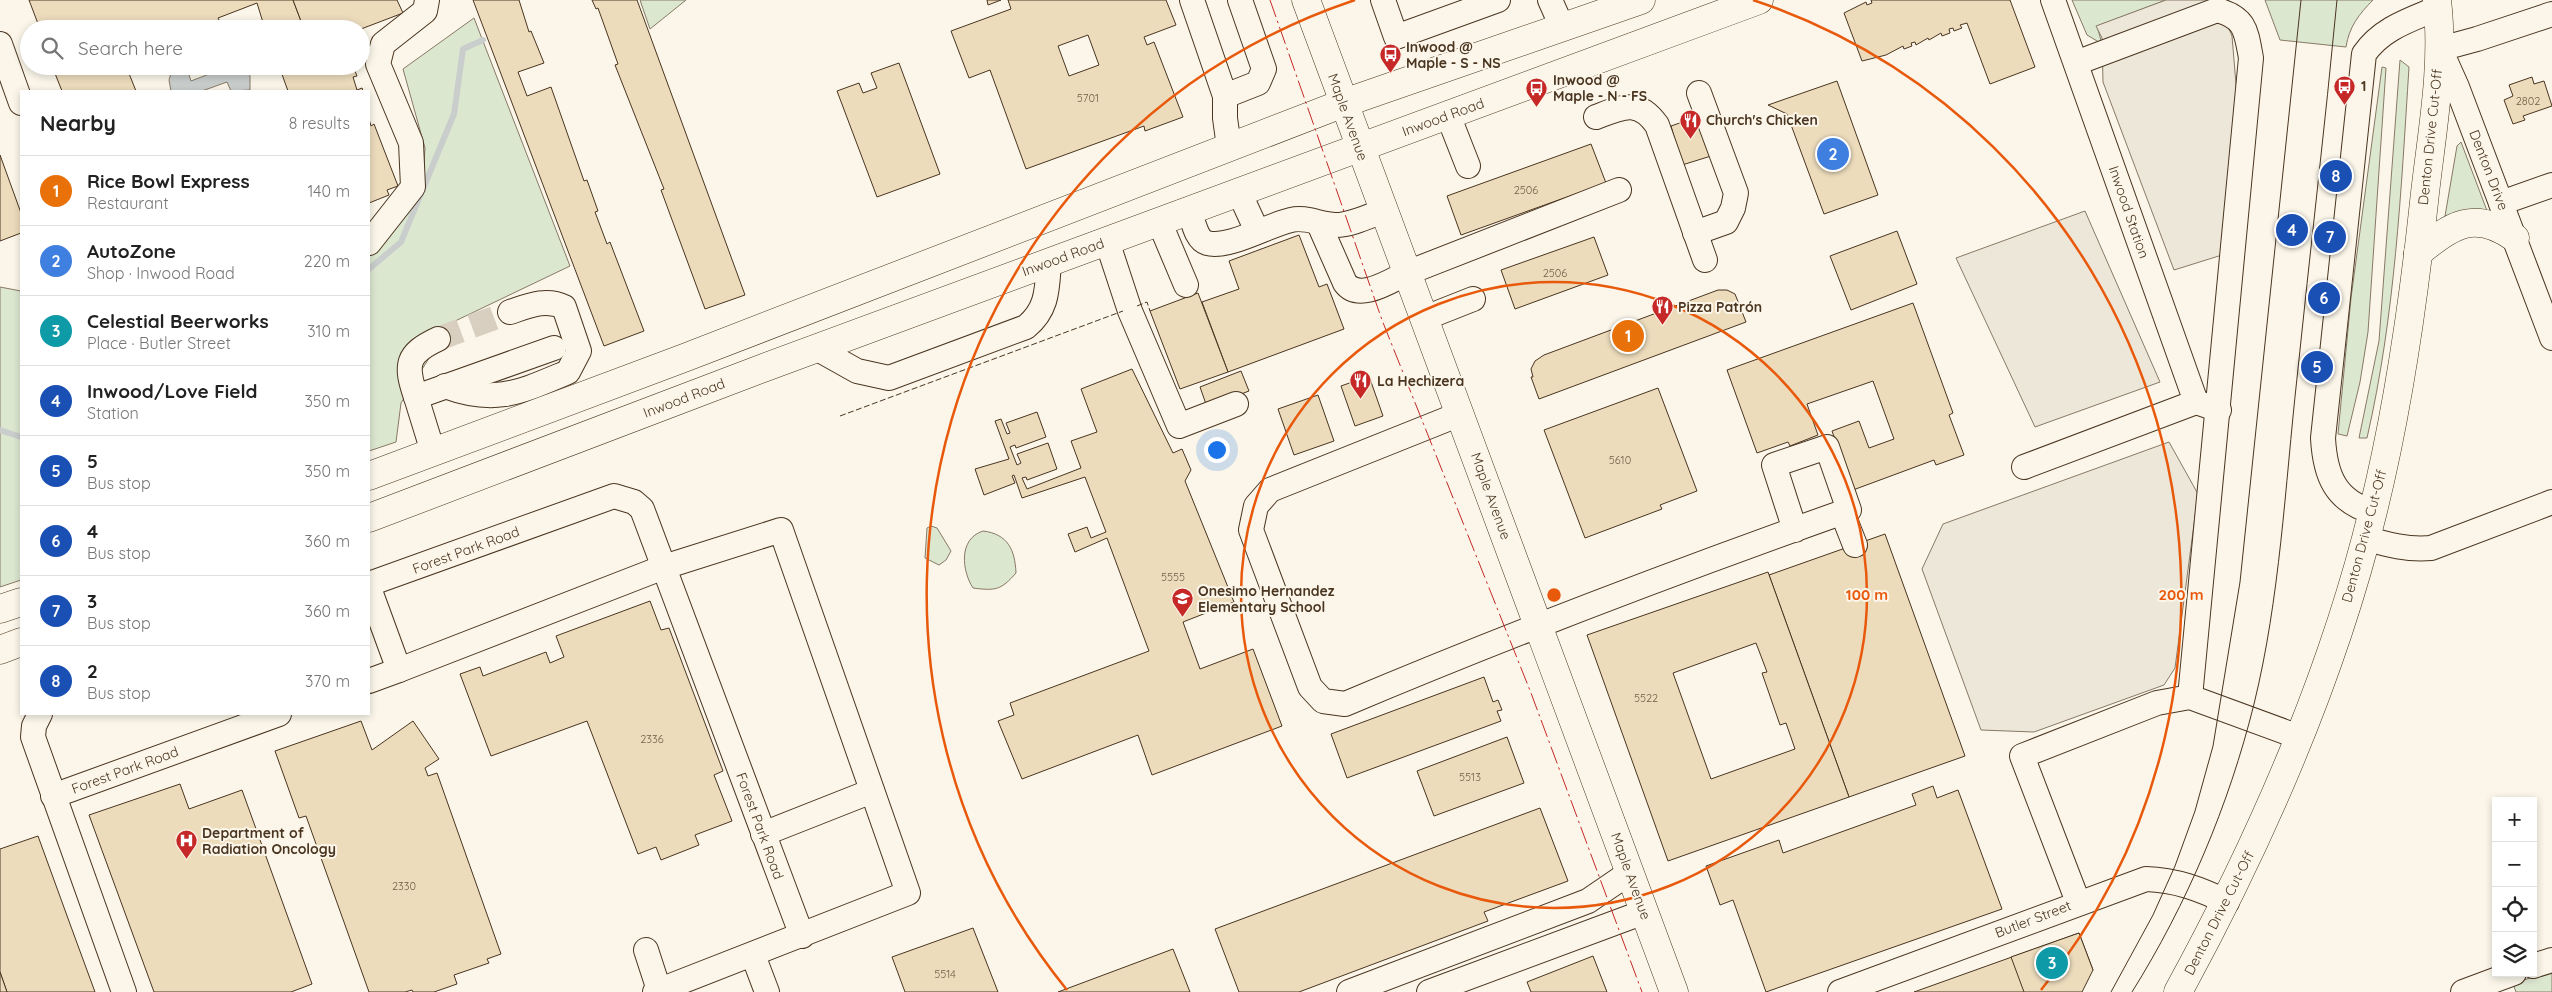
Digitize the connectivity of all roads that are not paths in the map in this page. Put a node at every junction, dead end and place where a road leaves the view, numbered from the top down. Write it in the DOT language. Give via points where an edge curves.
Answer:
graph roads {
  1 [pos="427,0"];
  2 [pos="1192,0"];
  3 [pos="1240,0"];
  4 [pos="1383,0"];
  5 [pos="1498,0"];
  6 [pos="1550,0"];
  7 [pos="1642,0"];
  8 [pos="1759,0"];
  9 [pos="2053,0"];
  10 [pos="1310,1"];
  11 [pos="2438,4"];
  12 [pos="2552,14"];
  13 [pos="1562,27"];
  14 [pos="0,44"];
  15 [pos="2440,49"];
  16 [pos="2076,63"];
  17 [pos="1579,66"];
  18 [pos="1699,94"];
  19 [pos="1225,96"];
  20 [pos="20,101"];
  21 [pos="1344,103"];
  22 [pos="1448,115"];
  23 [pos="1596,117"];
  24 [pos="1230,147"];
  25 [pos="1359,148"];
  26 [pos="1468,166"];
  27 [pos="2552,185"];
  28 [pos="1619,190"];
  29 [pos="1239,192"];
  30 [pos="1108,194"];
  31 [pos="2501,203"];
  32 [pos="1190,210"];
  33 [pos="1383,211"];
  34 [pos="1158,221"];
  35 [pos="1319,224"];
  36 [pos="1258,231"];
  37 [pos="1695,233"];
  38 [pos="2514,238"];
  39 [pos="370,241"];
  40 [pos="1106,241"];
  41 [pos="2418,253"];
  42 [pos="1705,260"];
  43 [pos="1050,262"];
  44 [pos="1407,273"];
  45 [pos="1186,285"];
  46 [pos="1473,300"];
  47 [pos="510,312"];
  48 [pos="1425,318"];
  49 [pos="744,335"];
  50 [pos="2552,338"];
  51 [pos="438,339"];
  52 [pos="554,348"];
  53 [pos="816,348"];
  54 [pos="758,370"];
  55 [pos="445,386"];
  56 [pos="416,397"];
  57 [pos="2196,402"];
  58 [pos="1236,404"];
  59 [pos="2219,410"];
  60 [pos="1460,414"];
  61 [pos="433,452"];
  62 [pos="2024,467"];
  63 [pos="370,476"];
  64 [pos="2552,502"];
  65 [pos="1842,512"];
  66 [pos="2373,512"];
  67 [pos="370,518"];
  68 [pos="1795,530"];
  69 [pos="2366,538"];
  70 [pos="1855,545"];
  71 [pos="664,567"];
  72 [pos="370,584"];
  73 [pos="370,591"];
  74 [pos="20,602"];
  75 [pos="0,609"];
  76 [pos="1538,624"];
  77 [pos="20,642"];
  78 [pos="0,650"];
  79 [pos="399,670"];
  80 [pos="370,681"];
  81 [pos="2190,697"];
  82 [pos="40,715"];
  83 [pos="276,715"];
  84 [pos="2299,737"];
  85 [pos="872,791"];
  86 [pos="53,796"];
  87 [pos="763,834"];
  88 [pos="1630,873"];
  89 [pos="2078,902"];
  90 [pos="2227,902"];
  91 [pos="1644,912"];
  92 [pos="802,936"];
  93 [pos="646,950"];
  94 [pos="753,955"];
  95 [pos="2552,960"];
  96 [pos="2537,965"];
  97 [pos="2504,982"];
  98 [pos="1879,985"];
  99 [pos="657,991"];
  100 [pos="124,992"];
  101 [pos="767,992"];
  102 [pos="1349,992"];
  103 [pos="1429,992"];
  104 [pos="1674,992"];
  105 [pos="1840,992"];
  106 [pos="2178,992"];
  107 [pos="2463,992"];
  1 -- 39 [label="street" via="425,11 383,44 378,64 411,144 413,187"];
  2 -- 19 [label="street"];
  3 -- 19 [label="street" via="1264,69 1258,83"];
  4 -- 5 [label="street" via="1396,37"];
  6 -- 13 [label="street"];
  7 -- 13 [label="main road"];
  8 -- 17 [label="main road, Inwood Road"];
  9 -- 16 [label="street, Inwood Station"];
  10 -- 21 [label="main road, Maple Avenue"];
  11 -- 15 [label="main road, Denton Drive"];
  11 -- 66 [label="street" via="2392,27 2373,40 2364,54 2323,438 2324,460 2330,480 2359,508"];
  12 -- 15 [label="street"];
  13 -- 17 [label="main road"];
  13 -- 21 [label="main road"];
  14 -- 20 [label="street"];
  15 -- 31 [label="street, Denton Drive"];
  15 -- 41 [label="main road, Denton Drive Cut-Off"];
  16 -- 57 [label="street, Inwood Station"];
  16 -- 59 [label="street" via="2217,10 2232,14 2245,27 2251,58"];
  17 -- 22 [label="main road, Inwood Road"];
  18 -- 37 [label="street" via="1736,193 1726,222"];
  19 -- 24 [label="street"];
  21 -- 24 [label="main road"];
  21 -- 25 [label="main road, Maple Avenue"];
  22 -- 25 [label="main road, Inwood Road"];
  22 -- 26 [label="street"];
  23 -- 37 [label="street" via="1624,106 1634,107 1652,117"];
  24 -- 30 [label="main road"];
  25 -- 29 [label="main road, Inwood Road"];
  25 -- 33 [label="main road, Maple Avenue"];
  27 -- 31 [label="street"];
  28 -- 44 [label="street"];
  29 -- 32 [label="main road, Inwood Road"];
  29 -- 36 [label="street"];
  30 -- 40 [label="main road"];
  30 -- 49 [label="main road"];
  31 -- 38 [label="street, Denton Drive"];
  32 -- 34 [label="main road, Inwood Road"];
  32 -- 36 [label="street" via="1201,239 1206,243 1231,241"];
  33 -- 35 [label="street" via="1338,226"];
  33 -- 44 [label="main road, Maple Avenue"];
  34 -- 40 [label="main road, Inwood Road"];
  34 -- 45 [label="street"];
  35 -- 36 [label="street" via="1297,219"];
  35 -- 44 [label="street" via="1349,289 1355,292 1376,288"];
  37 -- 42 [label="street"];
  38 -- 41 [label="main road" via="2502,228 2470,222 2455,226"];
  38 -- 50 [label="street, Denton Drive"];
  40 -- 43 [label="main road, Inwood Road"];
  40 -- 58 [label="street" via="1130,311 1179,426"];
  41 -- 66 [label="main road, Denton Drive Cut-Off" via="2401,372"];
  43 -- 53 [label="main road, Inwood Road"];
  43 -- 53 [label="street" via="1043,308 1026,327 889,378 857,371"];
  44 -- 48 [label="main road, Maple Avenue"];
  46 -- 48 [label="street"];
  47 -- 55 [label="street" via="546,302 564,306 579,352 568,372 528,389 489,397 468,395"];
  48 -- 60 [label="main road, Maple Avenue"];
  49 -- 54 [label="main road"];
  49 -- 61 [label="main road"];
  51 -- 56 [label="street" via="414,353 409,366 408,375"];
  52 -- 55 [label="street"];
  53 -- 54 [label="main road, Inwood Road"];
  54 -- 67 [label="main road, Inwood Road"];
  55 -- 56 [label="street"];
  56 -- 61 [label="street"];
  57 -- 59 [label="street"];
  57 -- 62 [label="street"];
  59 -- 81 [label="street"];
  60 -- 76 [label="main road, Maple Avenue"];
  60 -- 76 [label="street" via="1270,490 1256,506 1251,530 1310,687 1323,701 1345,704"];
  61 -- 63 [label="main road"];
  64 -- 69 [label="street" via="2431,548 2414,550"];
  65 -- 68 [label="street"];
  65 -- 68 [label="street" via="1850,510 1827,447 1774,465"];
  65 -- 70 [label="street"];
  66 -- 69 [label="main road, Denton Drive Cut-Off"];
  68 -- 76 [label="street"];
  69 -- 84 [label="main road, Denton Drive Cut-Off" via="2335,641"];
  71 -- 72 [label="street, Forest Park Road" via="642,508 621,496 614,496"];
  71 -- 79 [label="street"];
  71 -- 85 [label="street" via="781,530"];
  71 -- 87 [label="street, Forest Park Road"];
  73 -- 79 [label="street"];
  74 -- 75 [label="main road"];
  76 -- 88 [label="main road, Maple Avenue"];
  77 -- 78 [label="main road"];
  79 -- 80 [label="street"];
  81 -- 84 [label="street"];
  81 -- 89 [label="street" via="2157,703 2022,756"];
  82 -- 86 [label="street, Forest Park Road" via="33,737"];
  83 -- 86 [label="street, Forest Park Road"];
  84 -- 90 [label="main road, Denton Drive Cut-Off"];
  85 -- 87 [label="street"];
  85 -- 92 [label="street" via="908,894"];
  86 -- 100 [label="street"];
  87 -- 92 [label="street, Forest Park Road"];
  88 -- 91 [label="main road, Maple Avenue"];
  88 -- 102 [label="street" via="1588,901"];
  89 -- 90 [label="street, Butler Street" via="2146,879 2182,883"];
  89 -- 98 [label="street, Butler Street"];
  90 -- 106 [label="main road, Denton Drive Cut-Off"];
  91 -- 103 [label="street"];
  91 -- 104 [label="main road, Maple Avenue"];
  92 -- 94 [label="street"];
  93 -- 99 [label="street"];
  94 -- 99 [label="street"];
  94 -- 101 [label="street"];
  95 -- 96 [label="street"];
  97 -- 107 [label="street"];
  98 -- 105 [label="street, Butler Street"];
}
